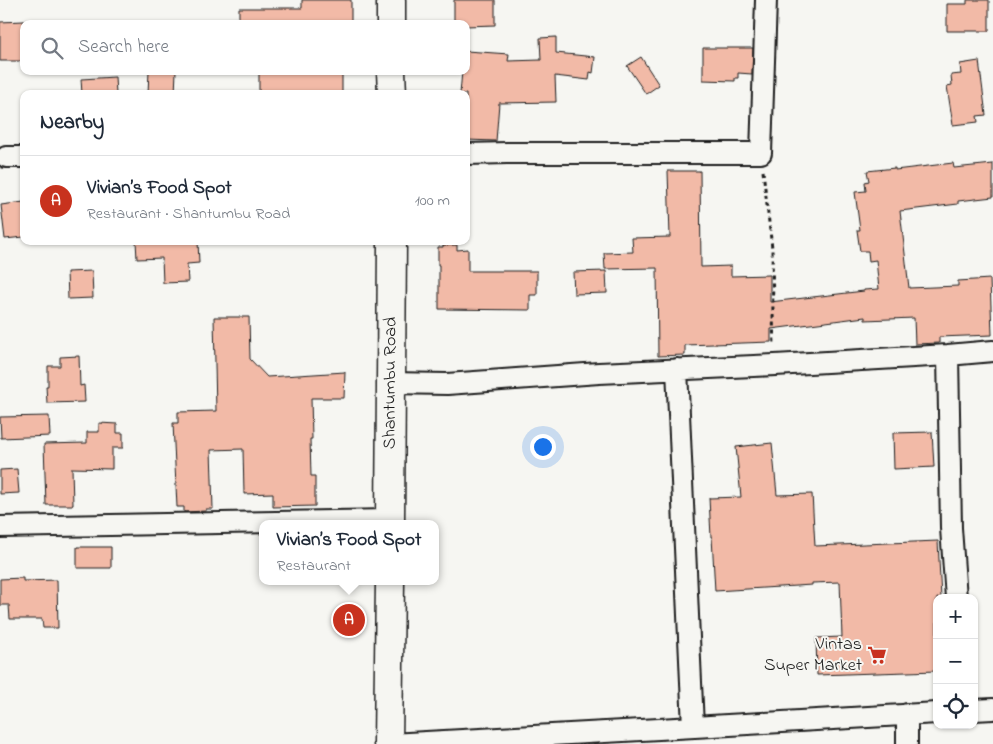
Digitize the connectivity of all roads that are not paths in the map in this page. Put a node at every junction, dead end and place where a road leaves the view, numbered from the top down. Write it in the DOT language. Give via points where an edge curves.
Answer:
graph roads {
  1 [pos="391,0"];
  2 [pos="766,0"];
  3 [pos="391,20"];
  4 [pos="391,75"];
  5 [pos="392,90"];
  6 [pos="470,154"];
  7 [pos="392,245"];
  8 [pos="993,351"];
  9 [pos="948,355"];
  10 [pos="677,369"];
  11 [pos="390,383"];
  12 [pos="390,520"];
  13 [pos="259,524"];
  14 [pos="0,527"];
  15 [pos="390,585"];
  16 [pos="956,594"];
  17 [pos="993,709"];
  18 [pos="978,710"];
  19 [pos="933,712"];
  20 [pos="907,714"];
  21 [pos="694,727"];
  22 [pos="659,737"];
  23 [pos="389,744"];
  24 [pos="907,744"];
  1 -- 3 [label="street"];
  2 -- 6 [label="street" via="761,153"];
  4 -- 5 [label="street"];
  7 -- 11 [label="street, Shantumbu Road"];
  8 -- 9 [label="street"];
  9 -- 10 [label="street"];
  9 -- 16 [label="street" via="951,528"];
  10 -- 11 [label="street" via="447,384"];
  10 -- 21 [label="street"];
  11 -- 12 [label="street, Shantumbu Road"];
  13 -- 14 [label="street"];
  15 -- 23 [label="street"];
  17 -- 18 [label="street"];
  19 -- 20 [label="street"];
  20 -- 21 [label="street"];
  20 -- 24 [label="street"];
  21 -- 22 [label="street"];
  22 -- 23 [label="street"];
}
